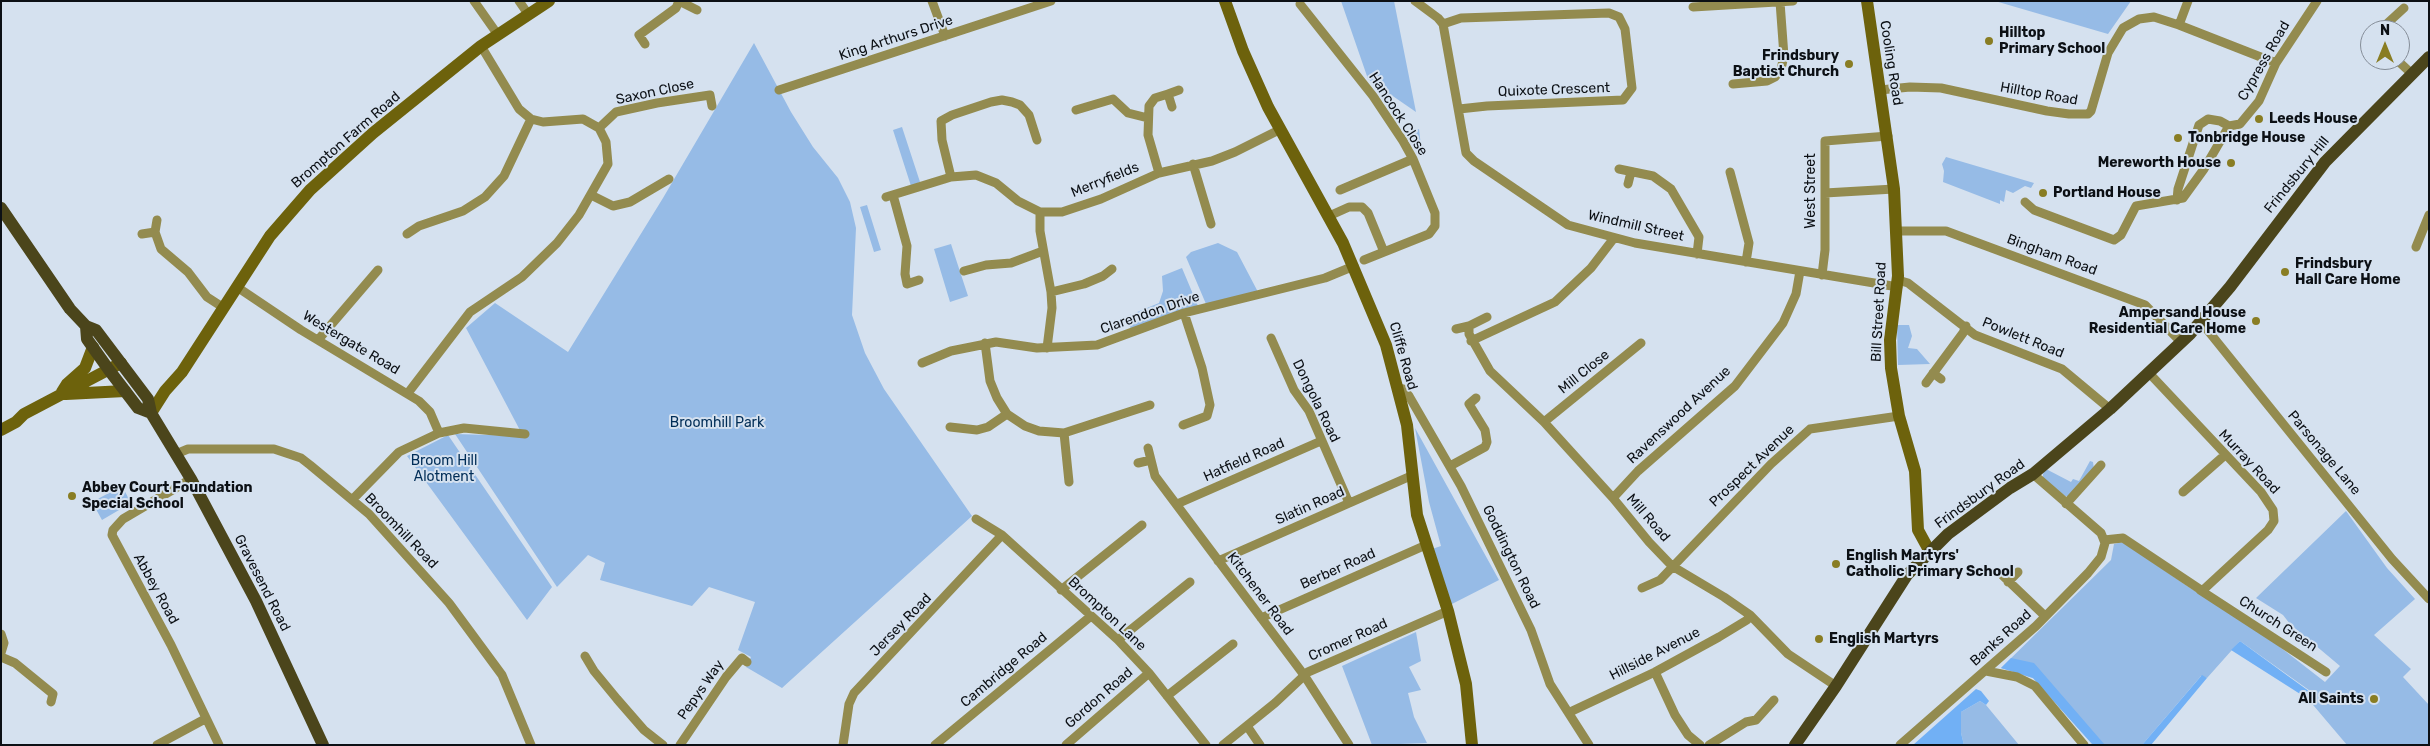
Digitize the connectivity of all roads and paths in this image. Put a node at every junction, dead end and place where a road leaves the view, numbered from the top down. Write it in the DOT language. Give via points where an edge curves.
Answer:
graph roads {
  1 [pos="474,1"];
  2 [pos="519,1"];
  3 [pos="549,1"];
  4 [pos="679,1"];
  5 [pos="932,1"];
  6 [pos="1051,1"];
  7 [pos="1225,1"];
  8 [pos="1415,1"];
  9 [pos="1793,1"];
  10 [pos="1867,1"];
  11 [pos="2188,1"];
  12 [pos="2317,1"];
  13 [pos="1780,2"];
  14 [pos="1300,4"];
  15 [pos="1693,7"];
  16 [pos="2404,8"];
  17 [pos="697,10"];
  18 [pos="528,14"];
  19 [pos="2391,20"];
  20 [pos="1443,24"];
  21 [pos="2179,25"];
  22 [pos="498,35"];
  23 [pos="945,36"];
  24 [pos="645,44"];
  25 [pos="482,46"];
  26 [pos="2429,57"];
  27 [pos="2276,63"];
  28 [pos="2407,70"];
  29 [pos="2412,74"];
  30 [pos="1733,84"];
  31 [pos="779,90"];
  32 [pos="1179,90"];
  33 [pos="1880,90"];
  34 [pos="1168,94"];
  35 [pos="712,106"];
  36 [pos="1172,107"];
  37 [pos="1459,109"];
  38 [pos="1076,110"];
  39 [pos="1148,118"];
  40 [pos="531,119"];
  41 [pos="2229,126"];
  42 [pos="599,128"];
  43 [pos="1279,130"];
  44 [pos="1887,132"];
  45 [pos="1037,140"];
  46 [pos="1413,159"];
  47 [pos="1193,164"];
  48 [pos="1619,169"];
  49 [pos="1631,172"];
  50 [pos="1730,172"];
  51 [pos="1159,173"];
  52 [pos="951,177"];
  53 [pos="669,179"];
  54 [pos="1628,184"];
  55 [pos="1894,189"];
  56 [pos="1340,190"];
  57 [pos="1825,193"];
  58 [pos="591,195"];
  59 [pos="2177,200"];
  60 [pos="2025,202"];
  61 [pos="1,208"];
  62 [pos="1040,212"];
  63 [pos="2429,215"];
  64 [pos="1329,216"];
  65 [pos="157,220"];
  66 [pos="1211,224"];
  67 [pos="1897,231"];
  68 [pos="155,232"];
  69 [pos="142,234"];
  70 [pos="406,234"];
  71 [pos="1614,238"];
  72 [pos="2416,247"];
  73 [pos="1043,251"];
  74 [pos="1384,252"];
  75 [pos="1697,254"];
  76 [pos="1746,262"];
  77 [pos="1359,263"];
  78 [pos="1112,268"];
  79 [pos="378,270"];
  80 [pos="964,271"];
  81 [pos="1800,271"];
  82 [pos="1822,275"];
  83 [pos="919,280"];
  84 [pos="1898,283"];
  85 [pos="237,286"];
  86 [pos="1051,292"];
  87 [pos="224,308"];
  88 [pos="1184,313"];
  89 [pos="1487,318"];
  90 [pos="2201,322"];
  91 [pos="86,326"];
  92 [pos="1966,326"];
  93 [pos="1456,328"];
  94 [pos="1470,334"];
  95 [pos="1271,338"];
  96 [pos="318,340"];
  97 [pos="2181,342"];
  98 [pos="985,343"];
  99 [pos="1641,343"];
  100 [pos="93,347"];
  101 [pos="1047,348"];
  102 [pos="121,363"];
  103 [pos="922,363"];
  104 [pos="109,370"];
  105 [pos="1933,373"];
  106 [pos="2149,373"];
  107 [pos="1941,379"];
  108 [pos="1926,383"];
  109 [pos="170,386"];
  110 [pos="140,387"];
  111 [pos="1398,388"];
  112 [pos="125,391"];
  113 [pos="408,393"];
  114 [pos="61,395"];
  115 [pos="1476,398"];
  116 [pos="1150,405"];
  117 [pos="2110,409"];
  118 [pos="151,413"];
  119 [pos="1007,414"];
  120 [pos="1899,416"];
  121 [pos="1544,422"];
  122 [pos="1183,425"];
  123 [pos="950,427"];
  124 [pos="1,430"];
  125 [pos="439,433"];
  126 [pos="1064,433"];
  127 [pos="525,434"];
  128 [pos="1321,441"];
  129 [pos="1148,448"];
  130 [pos="176,454"];
  131 [pos="2225,455"];
  132 [pos="1151,460"];
  133 [pos="1138,464"];
  134 [pos="1450,466"];
  135 [pos="2101,466"];
  136 [pos="2033,474"];
  137 [pos="1413,475"];
  138 [pos="191,479"];
  139 [pos="1069,482"];
  140 [pos="2183,492"];
  141 [pos="1613,498"];
  142 [pos="352,500"];
  143 [pos="1177,504"];
  144 [pos="1348,504"];
  145 [pos="2066,504"];
  146 [pos="976,519"];
  147 [pos="1142,525"];
  148 [pos="1002,535"];
  149 [pos="2104,540"];
  150 [pos="1426,545"];
  151 [pos="1930,552"];
  152 [pos="1218,561"];
  153 [pos="1672,566"];
  154 [pos="2018,572"];
  155 [pos="2000,573"];
  156 [pos="1190,582"];
  157 [pos="2008,582"];
  158 [pos="1642,588"];
  159 [pos="1061,590"];
  160 [pos="2201,590"];
  161 [pos="2429,599"];
  162 [pos="1448,611"];
  163 [pos="1750,615"];
  164 [pos="1091,616"];
  165 [pos="2045,616"];
  166 [pos="1261,618"];
  167 [pos="1,634"];
  168 [pos="1118,640"];
  169 [pos="1233,644"];
  170 [pos="1,655"];
  171 [pos="585,656"];
  172 [pos="747,662"];
  173 [pos="1986,671"];
  174 [pos="1655,672"];
  175 [pos="2326,672"];
  176 [pos="1149,673"];
  177 [pos="1304,675"];
  178 [pos="1836,686"];
  179 [pos="55,695"];
  180 [pos="1167,696"];
  181 [pos="1774,700"];
  182 [pos="1570,712"];
  183 [pos="205,719"];
  184 [pos="1247,726"];
  185 [pos="157,745"];
  186 [pos="219,745"];
  187 [pos="323,745"];
  188 [pos="531,745"];
  189 [pos="663,745"];
  190 [pos="680,745"];
  191 [pos="843,745"];
  192 [pos="935,745"];
  193 [pos="1066,745"];
  194 [pos="1206,745"];
  195 [pos="1223,745"];
  196 [pos="1260,745"];
  197 [pos="1349,745"];
  198 [pos="1472,745"];
  199 [pos="1589,745"];
  200 [pos="1700,745"];
  201 [pos="1709,745"];
  202 [pos="1796,745"];
  203 [pos="1900,745"];
  204 [pos="2084,745"];
  1 -- 22 [label="street"];
  2 -- 18 [label="street"];
  3 -- 18 [label="main road, Brompton Farm Road"];
  4 -- 17 [label="street"];
  4 -- 24 [label="street" via="676,8 639,35"];
  5 -- 23 [label="street"];
  6 -- 23 [label="street, King Arthurs Drive"];
  7 -- 43 [label="main road, Cliffe Road" via="1242,51"];
  8 -- 20 [label="street"];
  9 -- 13 [label="street"];
  10 -- 33 [label="main road, Cooling Road"];
  11 -- 21 [label="street"];
  12 -- 27 [label="street, Cypress Road"];
  13 -- 15 [label="street"];
  13 -- 30 [label="street" via="1784,56 1781,69 1776,77 1767,81"];
  14 -- 46 [label="street, Hancock Close" via="1373,96"];
  16 -- 19 [label="street"];
  18 -- 22 [label="main road, Brompton Farm Road"];
  20 -- 37 [label="street, Windmill Street"];
  20 -- 37 [label="street, Quixote Crescent" via="1461,18 1608,13 1619,17 1625,29 1632,88 1623,100"];
  21 -- 27 [label="street, Hilltop Road"];
  21 -- 33 [label="street, Hilltop Road" via="2154,17 2139,19 2123,28 2108,54 2091,111 2082,116 1941,88"];
  22 -- 25 [label="main road, Brompton Farm Road"];
  23 -- 31 [label="street, King Arthurs Drive"];
  25 -- 40 [label="street" via="519,109"];
  25 -- 85 [label="main road, Brompton Farm Road" via="324,176 275,229"];
  26 -- 29 [label="main road, Frindsbury Hill"];
  27 -- 41 [label="street, Cypress Road" via="2259,101 2240,124"];
  28 -- 29 [label="street"];
  29 -- 90 [label="main road, Frindsbury Hill" via="2318,169"];
  32 -- 34 [label="street"];
  33 -- 44 [label="main road, Cooling Road"];
  34 -- 36 [label="street"];
  34 -- 39 [label="street" via="1151,102"];
  35 -- 42 [label="street, Saxon Close" via="710,95 657,104 616,112"];
  37 -- 71 [label="street, Windmill Street" via="1466,152 1474,161 1568,225"];
  38 -- 39 [label="street" via="1113,99 1128,113"];
  39 -- 51 [label="street" via="1148,135"];
  40 -- 42 [label="street" via="543,122 583,119"];
  40 -- 70 [label="street" via="504,176 485,197 463,211 419,226"];
  41 -- 59 [label="street, Cypress Road" via="2187,195"];
  41 -- 59 [label="street" via="2208,119 2199,125"];
  42 -- 58 [label="street" via="606,142 608,164"];
  43 -- 47 [label="street, Merryfields" via="1235,152"];
  43 -- 64 [label="main road, Cliffe Road"];
  44 -- 55 [label="main road, Bill Street Road"];
  44 -- 57 [label="street, West Street" via="1825,141"];
  45 -- 52 [label="street" via="1029,115 1012,102 990,102 952,114 941,121"];
  46 -- 56 [label="street"];
  46 -- 74 [label="street, Hancock Close" via="1435,213 1435,226 1429,234"];
  47 -- 51 [label="street, Merryfields"];
  47 -- 66 [label="street"];
  48 -- 49 [label="street"];
  49 -- 54 [label="street"];
  49 -- 75 [label="street" via="1657,178 1672,191 1699,237"];
  50 -- 76 [label="street" via="1749,243"];
  51 -- 62 [label="street, Merryfields" via="1062,212"];
  52 -- 62 [label="street, Merryfields" via="976,175"];
  52 -- 83 [label="street, Merryfields" via="890,196 907,246 907,284"];
  53 -- 58 [label="street" via="630,202 613,206"];
  55 -- 57 [label="street"];
  55 -- 67 [label="main road, Bill Street Road"];
  57 -- 82 [label="street, West Street"];
  58 -- 113 [label="street" via="557,243 522,278 470,312"];
  59 -- 60 [label="street" via="2136,206 2121,235 2114,240 2034,210"];
  61 -- 91 [label="main road, Gravesend Road" via="70,310"];
  62 -- 73 [label="street"];
  63 -- 72 [label="street"];
  64 -- 74 [label="street" via="1353,206 1362,207 1368,213"];
  64 -- 77 [label="main road, Cliffe Road"];
  65 -- 68 [label="street"];
  67 -- 84 [label="main road, Bill Street Road"];
  67 -- 97 [label="street, Bingham Road" via="1946,231 2145,305"];
  68 -- 69 [label="street"];
  68 -- 87 [label="street" via="161,249 188,272 207,297"];
  71 -- 75 [label="street, Windmill Street"];
  71 -- 94 [label="street" via="1591,268 1555,302"];
  73 -- 80 [label="street" via="1011,263"];
  73 -- 86 [label="street"];
  74 -- 77 [label="street, Hancock Close"];
  75 -- 76 [label="street, Windmill Street"];
  76 -- 81 [label="street, Windmill Street"];
  77 -- 88 [label="street, Clarendon Drive" via="1325,278"];
  77 -- 111 [label="main road, Cliffe Road"];
  78 -- 86 [label="street" via="1084,284"];
  79 -- 96 [label="street"];
  81 -- 82 [label="street, Windmill Street"];
  81 -- 141 [label="street, Ravenswood Avenue" via="1792,308 1735,386 1638,471"];
  82 -- 84 [label="street, Windmill Street"];
  84 -- 92 [label="street, Powlett Road" via="1908,283"];
  84 -- 120 [label="main road, Bill Street Road" via="1890,340"];
  85 -- 87 [label="main road, Brompton Farm Road"];
  85 -- 96 [label="street, Westergate Road"];
  86 -- 101 [label="street"];
  87 -- 109 [label="main road, Brompton Farm Road"];
  88 -- 101 [label="street, Clarendon Drive" via="1097,345"];
  88 -- 122 [label="street" via="1210,405 1207,416"];
  89 -- 94 [label="street"];
  90 -- 97 [label="main road, Frindsbury Road"];
  90 -- 161 [label="street, Parsonage Lane" via="2392,559"];
  91 -- 100 [label="main road, Gravesend Road" via="87,339"];
  91 -- 102 [label="main road, Gravesend Road" via="96,330"];
  92 -- 105 [label="street"];
  92 -- 117 [label="street, Powlett Road" via="1975,335 2062,368"];
  93 -- 94 [label="street"];
  94 -- 121 [label="street, Mill Road" via="1490,371"];
  95 -- 128 [label="street, Dongola Road"];
  96 -- 113 [label="street, Westergate Road"];
  97 -- 106 [label="main road, Frindsbury Road"];
  98 -- 101 [label="street, Clarendon Drive"];
  98 -- 103 [label="street, Clarendon Drive" via="951,350"];
  98 -- 119 [label="street" via="990,381"];
  99 -- 121 [label="street, Mill Close"];
  100 -- 104 [label="main road, Gravesend Road"];
  100 -- 114 [label="main road" via="85,368 67,384"];
  102 -- 104 [label="main road"];
  102 -- 110 [label="main road, Gravesend Road"];
  104 -- 112 [label="main road, Gravesend Road"];
  104 -- 114 [label="main road"];
  105 -- 107 [label="street"];
  105 -- 108 [label="street"];
  106 -- 117 [label="main road, Frindsbury Road"];
  106 -- 131 [label="street, Murray Road"];
  109 -- 110 [label="main road" via="152,391"];
  109 -- 118 [label="main road, Brompton Farm Road"];
  110 -- 118 [label="main road, Gravesend Road" via="148,399"];
  111 -- 134 [label="street, Goddington Road" via="1409,396"];
  111 -- 137 [label="main road, Cliffe Road"];
  112 -- 114 [label="main road"];
  112 -- 118 [label="main road, Gravesend Road" via="138,408"];
  113 -- 125 [label="street, Westergate Road" via="428,409"];
  114 -- 124 [label="main road"];
  115 -- 134 [label="street" via="1469,404 1485,430 1487,442 1485,447"];
  116 -- 126 [label="street"];
  117 -- 136 [label="main road, Frindsbury Road"];
  118 -- 130 [label="main road, Gravesend Road"];
  119 -- 123 [label="street" via="988,427 977,430"];
  119 -- 126 [label="street" via="1024,426"];
  120 -- 151 [label="main road, Bill Street Road" via="1915,471 1918,530"];
  120 -- 153 [label="street, Prospect Avenue" via="1810,429 1771,464"];
  121 -- 141 [label="street, Mill Road"];
  125 -- 127 [label="street" via="464,428"];
  125 -- 142 [label="street" via="399,452"];
  126 -- 139 [label="street"];
  128 -- 143 [label="street, Hatfield Road"];
  128 -- 144 [label="street, Dongola Road"];
  129 -- 132 [label="street, Kitchener Road"];
  130 -- 138 [label="main road, Gravesend Road"];
  130 -- 142 [label="street, Broomhill Road" via="188,449 274,449 301,458"];
  131 -- 140 [label="street"];
  131 -- 160 [label="street, Murray Road" via="2271,504 2274,521"];
  132 -- 133 [label="street"];
  132 -- 143 [label="street, Kitchener Road" via="1155,476"];
  134 -- 182 [label="street, Goddington Road" via="1512,588 1550,684"];
  135 -- 145 [label="street"];
  136 -- 145 [label="street"];
  136 -- 151 [label="main road, Frindsbury Road" via="1948,534"];
  137 -- 144 [label="street, Slatin Road"];
  137 -- 150 [label="main road, Cliffe Road" via="1416,509"];
  138 -- 183 [label="street, Abbey Road" via="123,519 112,535 171,645"];
  138 -- 187 [label="main road, Gravesend Road" via="256,601"];
  141 -- 153 [label="street, Mill Road"];
  142 -- 188 [label="street, Broomhill Road" via="415,563 502,675"];
  143 -- 152 [label="street, Kitchener Road"];
  144 -- 152 [label="street, Slatin Road"];
  145 -- 149 [label="street" via="2096,528"];
  146 -- 148 [label="street, Brompton Lane"];
  147 -- 159 [label="street"];
  148 -- 159 [label="street, Brompton Lane"];
  148 -- 191 [label="street, Jersey Road" via="854,693 849,704"];
  149 -- 160 [label="street, Church Green" via="2123,538"];
  149 -- 165 [label="street, Banks Road" via="2104,551 2098,562"];
  150 -- 162 [label="main road, Cliffe Road"];
  150 -- 166 [label="street, Berber Road"];
  151 -- 178 [label="main road, Frindsbury Road" via="1900,584"];
  152 -- 166 [label="street, Kitchener Road"];
  153 -- 158 [label="street, Prospect Avenue" via="1660,580"];
  153 -- 163 [label="street, Mill Road"];
  154 -- 157 [label="street"];
  155 -- 157 [label="street"];
  156 -- 168 [label="street"];
  157 -- 165 [label="street"];
  159 -- 164 [label="street, Brompton Lane"];
  160 -- 175 [label="street, Church Green"];
  162 -- 177 [label="street, Cromer Road"];
  162 -- 198 [label="main road, Cliffe Road" via="1467,689"];
  163 -- 174 [label="street, Hillside Avenue" via="1720,636"];
  163 -- 178 [label="street, Mill Road" via="1788,654"];
  164 -- 168 [label="street, Brompton Lane"];
  164 -- 192 [label="street, Cambridge Road"];
  165 -- 173 [label="street, Banks Road"];
  166 -- 177 [label="street, Kitchener Road"];
  167 -- 170 [label="street" via="4,643"];
  168 -- 176 [label="street, Brompton Lane"];
  169 -- 180 [label="street"];
  170 -- 179 [label="street"];
  171 -- 189 [label="street" via="617,700 644,730"];
  172 -- 190 [label="street, Pepys Way" via="742,658 726,677"];
  173 -- 203 [label="street, Banks Road"];
  173 -- 204 [label="street" via="2017,677 2034,686"];
  174 -- 182 [label="street, Hillside Avenue"];
  174 -- 200 [label="street" via="1675,715 1688,735"];
  176 -- 180 [label="street, Brompton Lane"];
  176 -- 193 [label="street, Gordon Road"];
  177 -- 184 [label="street, Cromer Road"];
  177 -- 197 [label="street, Kitchener Road"];
  178 -- 202 [label="main road, Frindsbury Road"];
  180 -- 194 [label="street, Brompton Lane"];
  181 -- 201 [label="street" via="1756,720 1746,722"];
  182 -- 199 [label="street, Goddington Road"];
  183 -- 185 [label="street"];
  183 -- 186 [label="street, Abbey Road"];
  184 -- 195 [label="street, Cromer Road"];
  184 -- 196 [label="street"];
}
